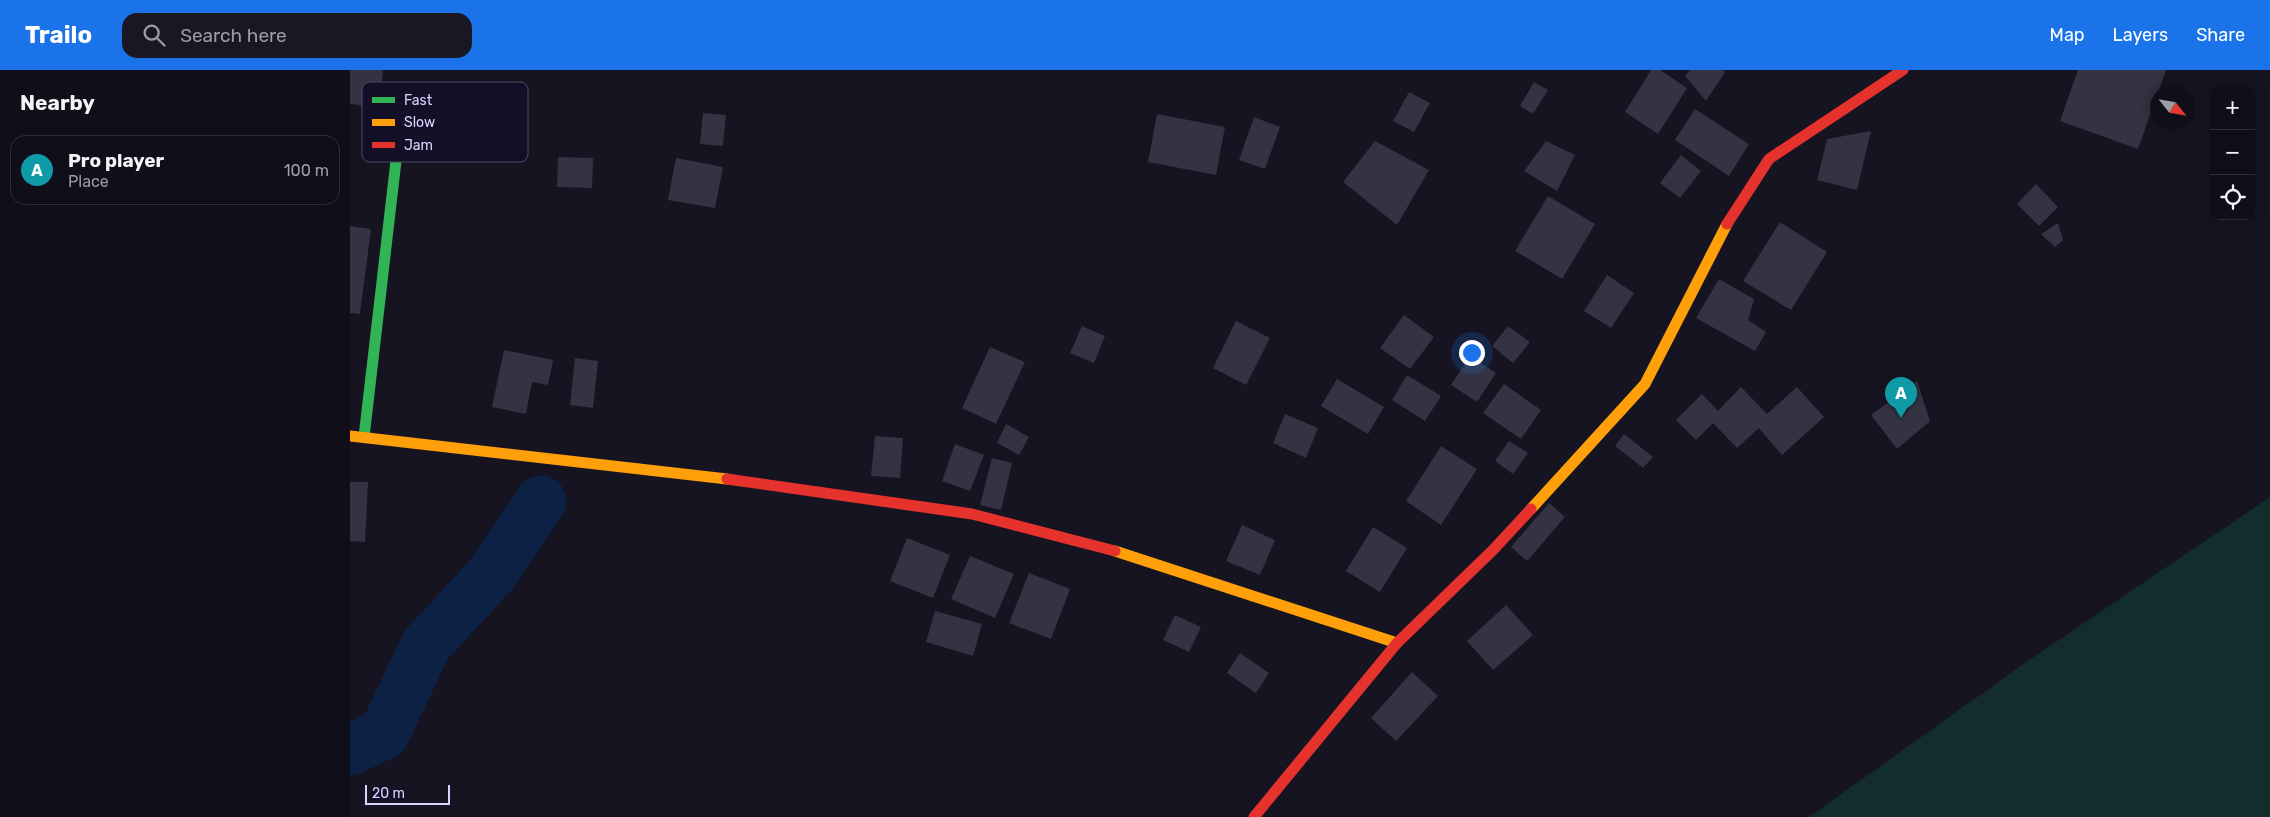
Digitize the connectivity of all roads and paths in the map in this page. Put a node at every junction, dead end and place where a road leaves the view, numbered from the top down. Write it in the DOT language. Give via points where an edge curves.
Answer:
graph roads {
  1 [pos="1903,70"];
  2 [pos="396,162"];
  3 [pos="350,436"];
  4 [pos="364,437"];
  5 [pos="1397,643"];
  6 [pos="1254,817"];
  1 -- 5 [label="street" via="1769,159 1726,225 1645,384 1493,550"];
  2 -- 4 [label="street"];
  3 -- 4 [label="street"];
  4 -- 5 [label="street" via="775,484 972,514 1135,556"];
  5 -- 6 [label="street"];
}
